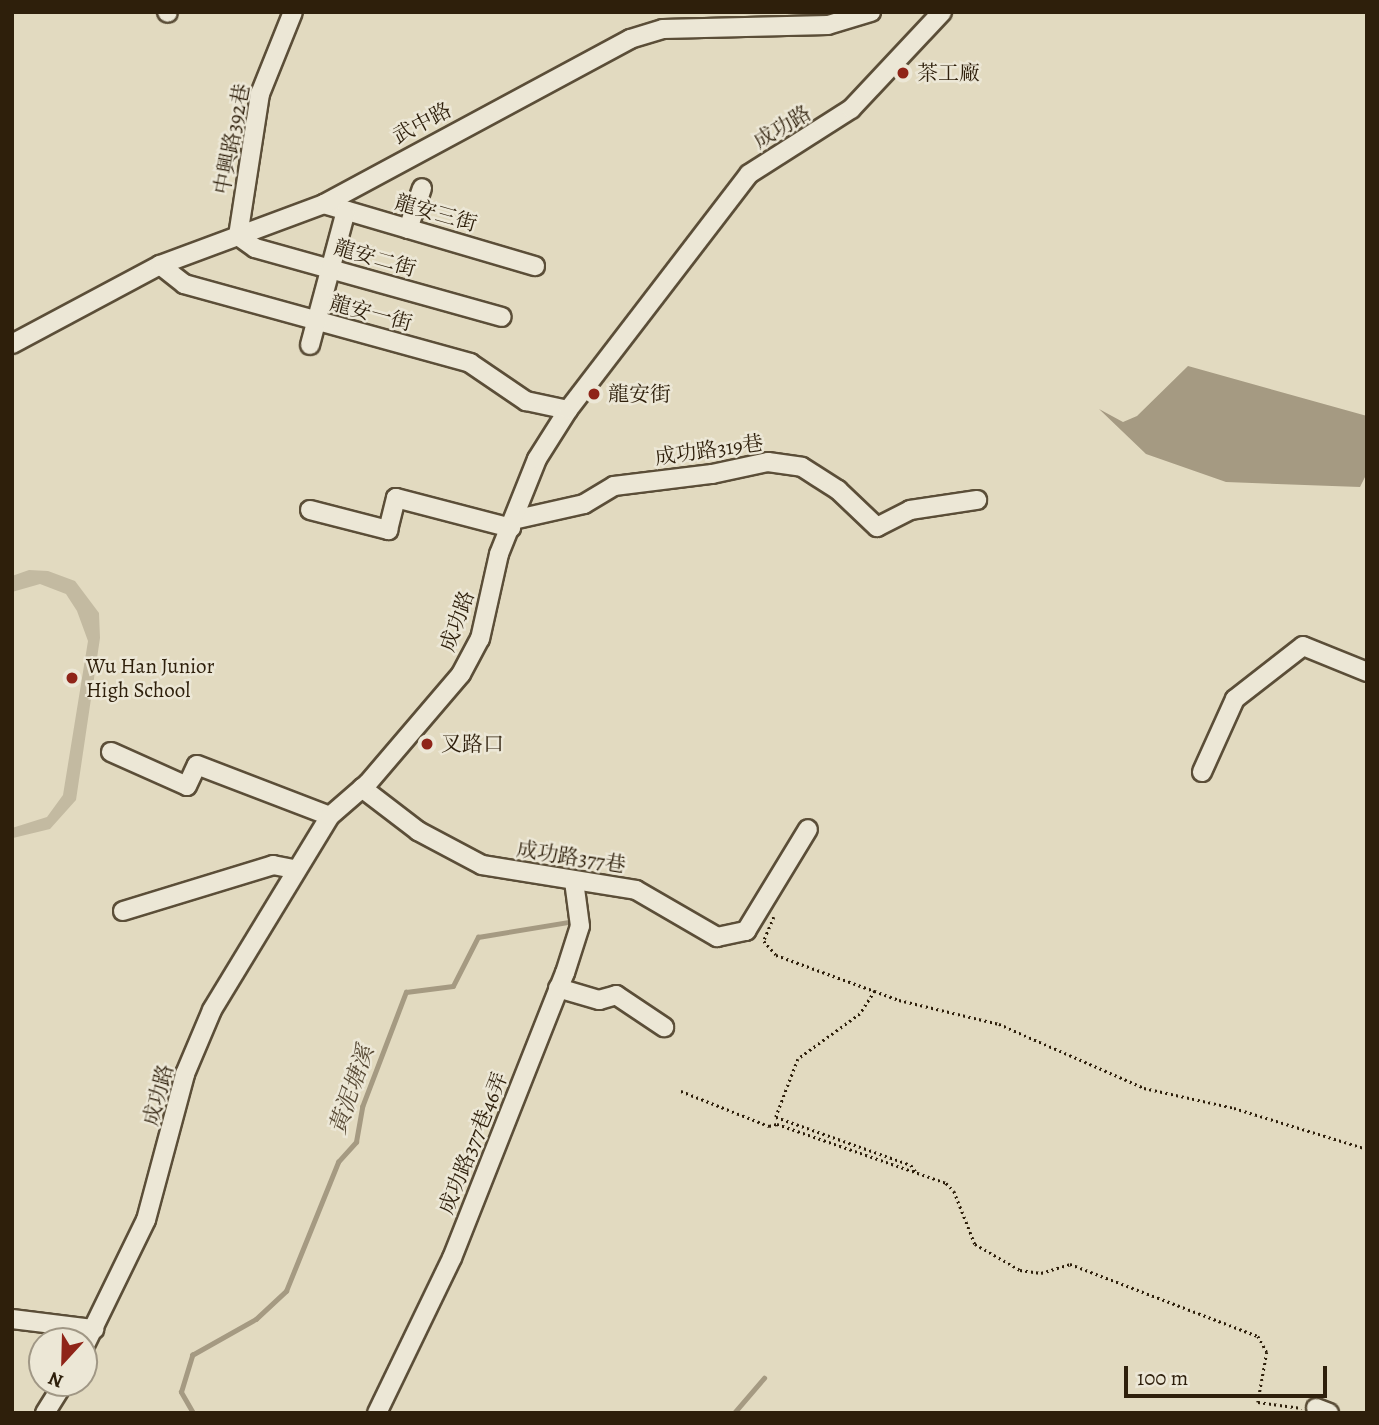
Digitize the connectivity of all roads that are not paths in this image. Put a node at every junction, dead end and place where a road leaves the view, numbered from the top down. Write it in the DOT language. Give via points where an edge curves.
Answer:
graph roads {
  1 [pos="293,12"];
  2 [pos="871,12"];
  3 [pos="942,12"];
  4 [pos="715,19"];
  5 [pos="422,188"];
  6 [pos="324,204"];
  7 [pos="346,211"];
  8 [pos="408,229"];
  9 [pos="238,236"];
  10 [pos="160,265"];
  11 [pos="534,266"];
  12 [pos="330,269"];
  13 [pos="502,317"];
  14 [pos="316,322"];
  15 [pos="12,344"];
  16 [pos="310,345"];
  17 [pos="568,410"];
  18 [pos="976,500"];
  19 [pos="310,510"];
  20 [pos="512,524"];
  21 [pos="1367,672"];
  22 [pos="111,752"];
  23 [pos="1202,772"];
  24 [pos="362,788"];
  25 [pos="330,816"];
  26 [pos="808,829"];
  27 [pos="294,869"];
  28 [pos="574,881"];
  29 [pos="123,911"];
  30 [pos="558,988"];
  31 [pos="664,1027"];
  32 [pos="12,1319"];
  33 [pos="78,1327"];
  34 [pos="95,1327"];
  35 [pos="55,1397"];
  36 [pos="45,1413"];
  37 [pos="377,1413"];
  1 -- 9 [label="street, 中興路392巷" via="260,94"];
  2 -- 4 [label="street, 武中路" via="828,25"];
  3 -- 17 [label="street, 成功路" via="851,109 749,174"];
  4 -- 6 [label="street, 武中路" via="630,39"];
  5 -- 8 [label="street"];
  6 -- 7 [label="street, 龍安三街"];
  6 -- 9 [label="street, 武中路"];
  7 -- 8 [label="street, 龍安三街"];
  7 -- 12 [label="street"];
  8 -- 11 [label="street, 龍安三街"];
  9 -- 10 [label="street, 武中路"];
  9 -- 12 [label="street, 龍安二街" via="255,248"];
  10 -- 14 [label="street, 龍安一街" via="184,284"];
  10 -- 15 [label="street, 武中路"];
  12 -- 13 [label="street, 龍安二街"];
  12 -- 14 [label="street"];
  14 -- 16 [label="street"];
  14 -- 17 [label="street, 龍安一街" via="470,363 526,401"];
  17 -- 20 [label="street, 成功路" via="537,459"];
  18 -- 20 [label="street, 成功路319巷" via="911,510 877,527 838,490 802,467 768,462 614,486 584,504"];
  19 -- 20 [label="street" via="388,530 396,498"];
  20 -- 24 [label="street, 成功路" via="499,554 480,639 461,674"];
  21 -- 23 [label="street" via="1303,646 1235,699"];
  22 -- 25 [label="street" via="187,786 197,765"];
  24 -- 25 [label="street, 成功路"];
  24 -- 28 [label="street, 成功路377巷" via="418,831 482,865"];
  25 -- 27 [label="street, 成功路"];
  26 -- 28 [label="street, 成功路377巷" via="746,932 717,937 636,890"];
  27 -- 29 [label="street" via="274,865"];
  27 -- 34 [label="street, 成功路" via="212,1010 185,1074 146,1220"];
  28 -- 30 [label="street, 成功路377巷46弄" via="580,926"];
  30 -- 31 [label="street" via="599,1000 616,995"];
  30 -- 37 [label="street, 成功路377巷46弄" via="452,1258"];
  32 -- 33 [label="street"];
  35 -- 36 [label="street"];
}
